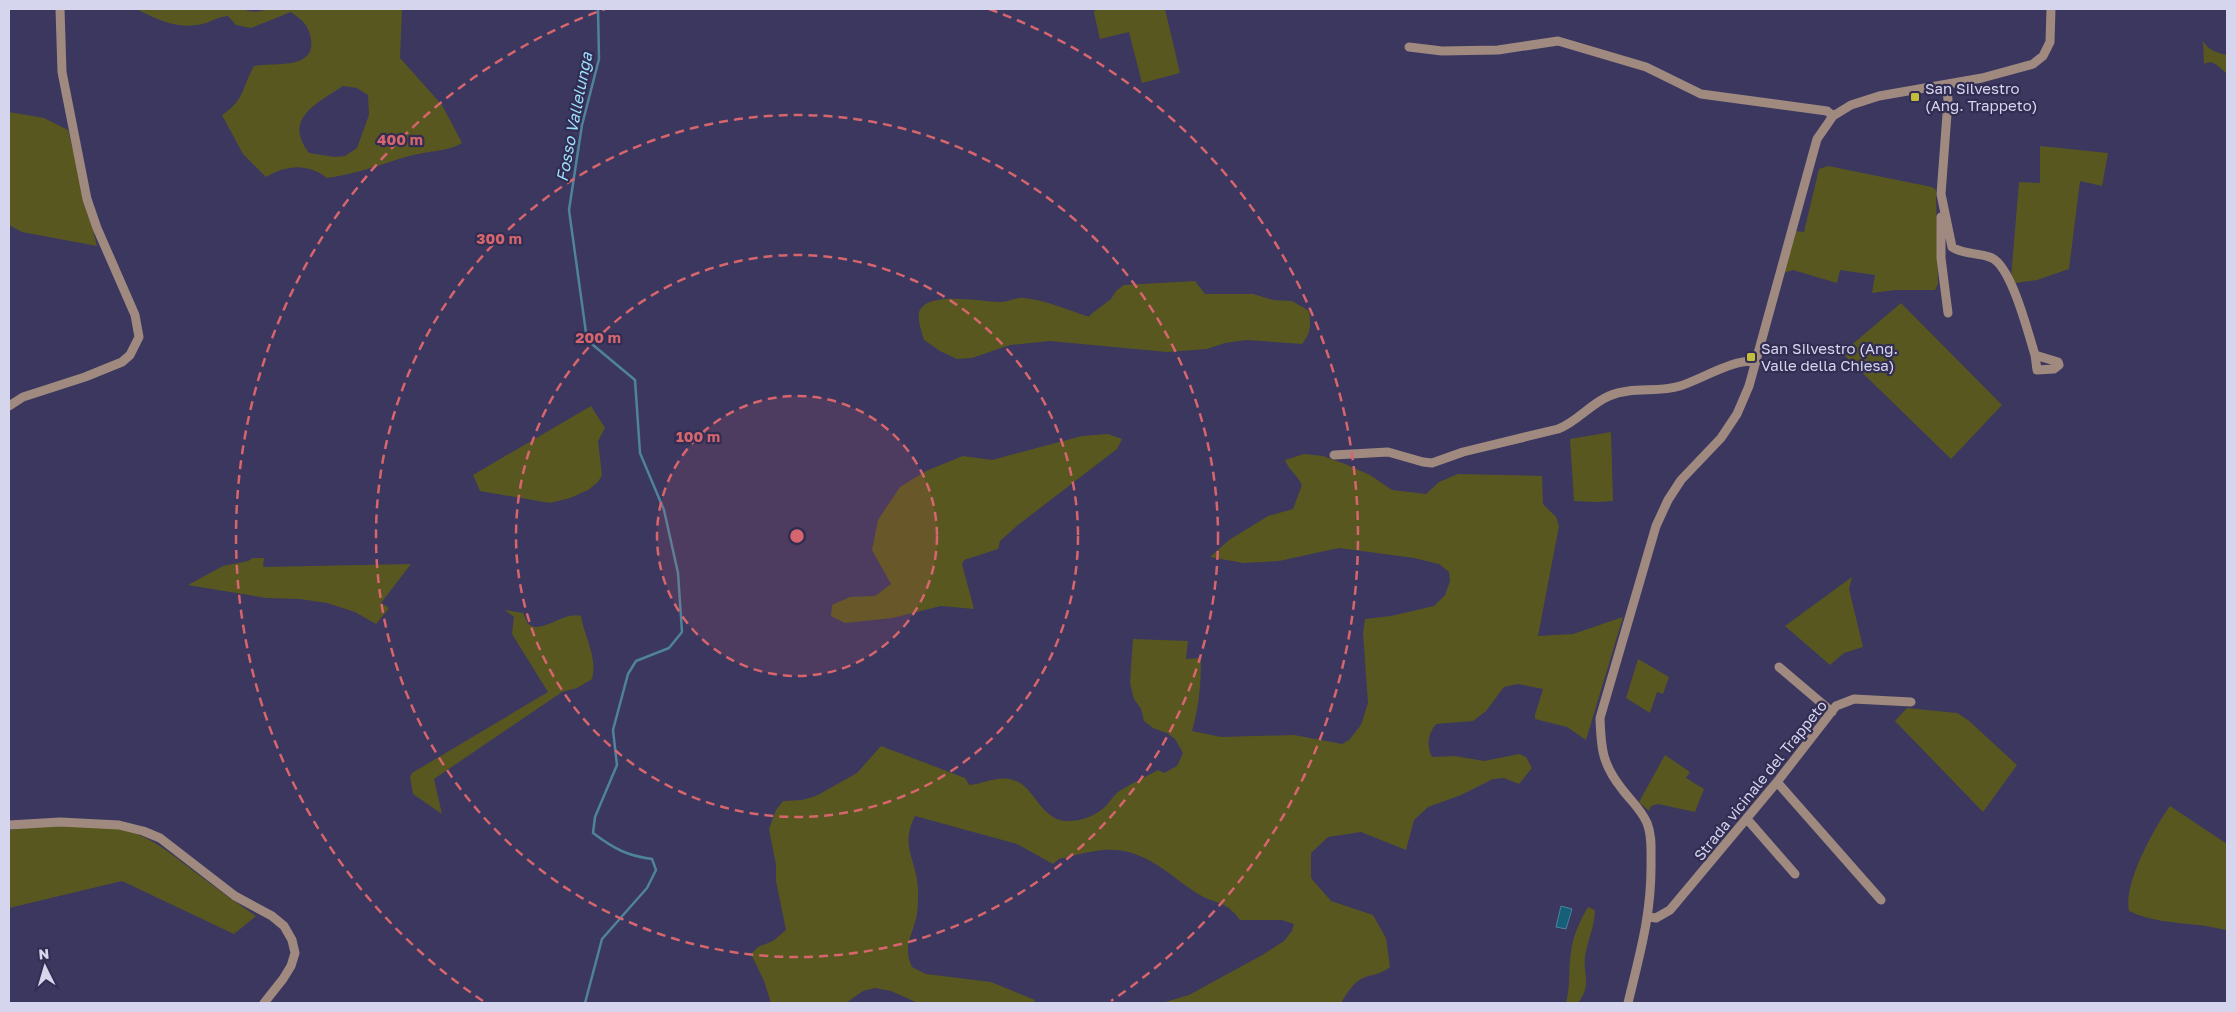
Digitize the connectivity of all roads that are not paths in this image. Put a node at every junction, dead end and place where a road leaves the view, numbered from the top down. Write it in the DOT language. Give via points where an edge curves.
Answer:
graph roads {
  1 [pos="60,9"];
  2 [pos="2051,9"];
  3 [pos="1409,47"];
  4 [pos="1947,84"];
  5 [pos="1833,116"];
  6 [pos="1941,194"];
  7 [pos="1948,313"];
  8 [pos="2035,355"];
  9 [pos="1756,362"];
  10 [pos="9,406"];
  11 [pos="1334,455"];
  12 [pos="1779,667"];
  13 [pos="1911,702"];
  14 [pos="1832,712"];
  15 [pos="1777,782"];
  16 [pos="1746,818"];
  17 [pos="9,825"];
  18 [pos="1795,874"];
  19 [pos="1881,900"];
  20 [pos="1649,917"];
  21 [pos="264,1003"];
  22 [pos="1628,1003"];
  1 -- 10 [label="street" via="62,72 87,199 135,315 139,337 130,355 122,362 23,397"];
  2 -- 4 [label="street" via="2050,42 2043,56 2033,64"];
  3 -- 5 [label="street" via="1442,51 1498,50 1558,41 1646,67 1701,94 1826,111"];
  4 -- 5 [label="street" via="1879,96 1851,105"];
  4 -- 6 [label="street"];
  5 -- 9 [label="street" via="1814,147"];
  6 -- 7 [label="street" via="1941,258"];
  6 -- 8 [label="street" via="1952,247 1960,253 1992,258 2003,266"];
  9 -- 11 [label="street" via="1751,360 1725,367 1679,386 1616,392 1566,426 1432,463 1388,452"];
  9 -- 20 [label="street" via="1737,414 1721,438 1681,480 1656,526 1600,718 1605,764 1622,790 1641,810 1649,831"];
  12 -- 14 [label="street"];
  13 -- 14 [label="street, Strada vicinale del Trappeto" via="1854,699 1842,702"];
  14 -- 15 [label="street, Strada vicinale del Trappeto"];
  15 -- 16 [label="street, Strada vicinale del Trappeto"];
  15 -- 19 [label="street"];
  16 -- 18 [label="street"];
  16 -- 20 [label="street, Strada vicinale del Trappeto" via="1670,910 1656,918"];
  17 -- 21 [label="street" via="60,822 119,825 143,831 160,838 235,896 272,916 284,926 292,940 294,953 291,966"];
  20 -- 22 [label="street"];
}
